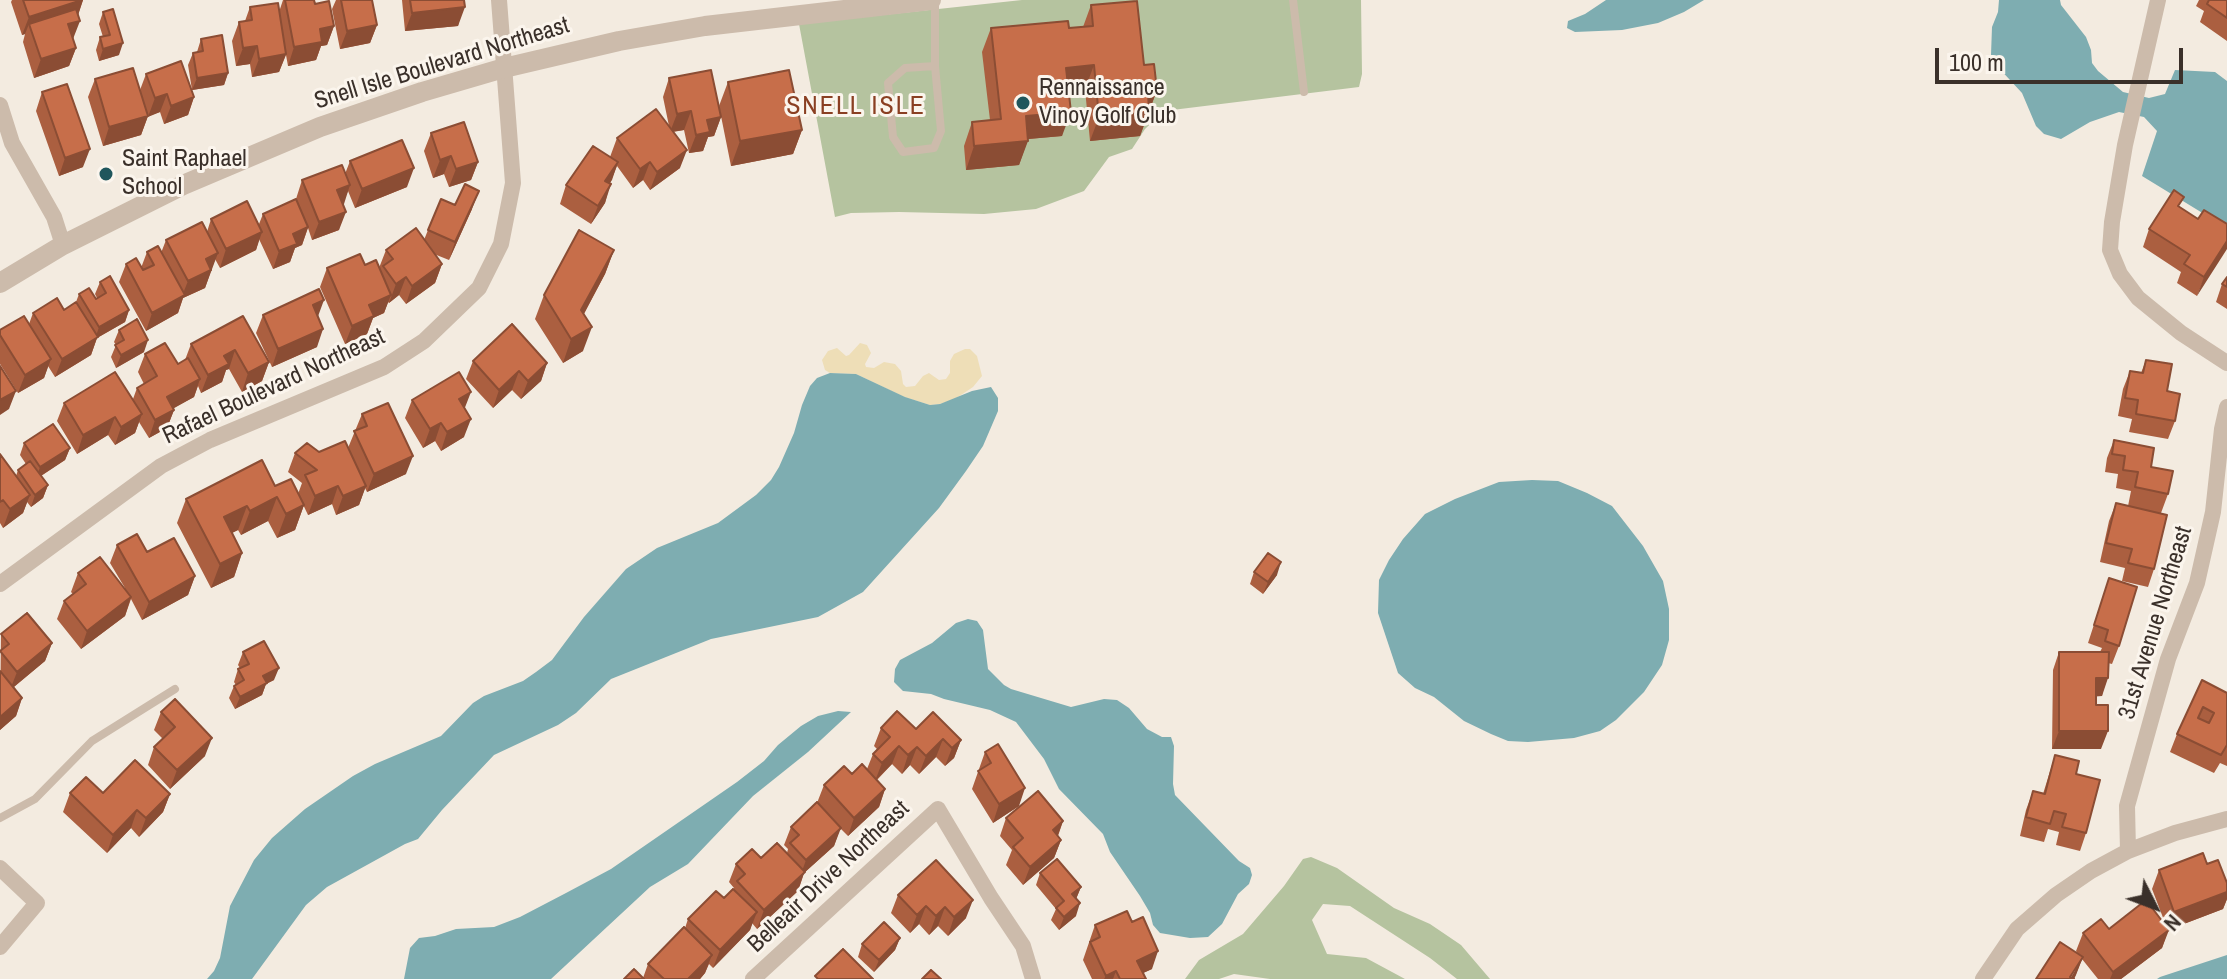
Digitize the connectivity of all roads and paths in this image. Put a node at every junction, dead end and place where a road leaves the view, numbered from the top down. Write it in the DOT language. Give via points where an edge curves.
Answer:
graph roads {
  1 [pos="499,0"];
  2 [pos="933,0"];
  3 [pos="1293,0"];
  4 [pos="2158,0"];
  5 [pos="797,7"];
  6 [pos="935,66"];
  7 [pos="504,68"];
  8 [pos="1304,92"];
  9 [pos="0,105"];
  10 [pos="63,245"];
  11 [pos="0,283"];
  12 [pos="2227,363"];
  13 [pos="2227,407"];
  14 [pos="0,584"];
  15 [pos="175,689"];
  16 [pos="0,818"];
  17 [pos="2227,819"];
  18 [pos="2128,851"];
  19 [pos="0,868"];
  20 [pos="0,947"];
  21 [pos="753,979"];
  22 [pos="1033,979"];
  23 [pos="1983,979"];
  1 -- 7 [label="street, Rafael Boulevard Northeast"];
  2 -- 5 [label="street, Snell Isle Boulevard Northeast"];
  2 -- 6 [label="lane"];
  3 -- 8 [label="lane"];
  4 -- 12 [label="street" via="2125,145 2110,250 2138,298"];
  5 -- 7 [label="street, Snell Isle Boulevard Northeast"];
  6 -- 6 [label="lane" via="941,131 934,148 903,152 893,137 888,83 905,68"];
  7 -- 10 [label="street, Snell Isle Boulevard Northeast" via="320,127 183,185"];
  7 -- 14 [label="street, Rafael Boulevard Northeast" via="513,183 501,244 479,288 424,341 384,367 161,466"];
  9 -- 10 [label="street" via="12,143 54,217"];
  10 -- 11 [label="street, Snell Isle Boulevard Northeast"];
  13 -- 18 [label="street, 31st Avenue Northeast" via="2197,583 2168,659 2127,806"];
  15 -- 16 [label="lane" via="92,741 35,799"];
  17 -- 18 [label="street"];
  18 -- 23 [label="street" via="2046,903 2017,929"];
  19 -- 20 [label="street" via="37,903"];
  21 -- 22 [label="street, Belleair Drive Northeast" via="938,809 1023,946"];
}
